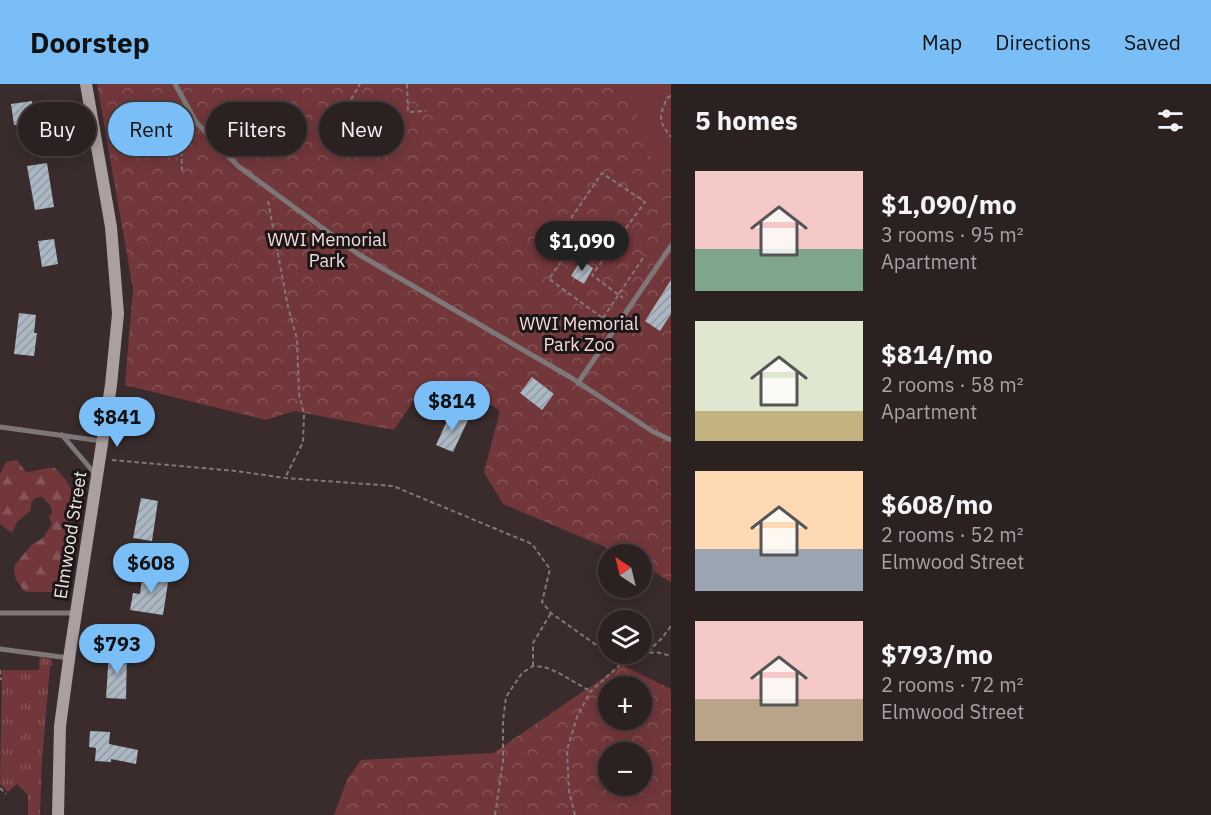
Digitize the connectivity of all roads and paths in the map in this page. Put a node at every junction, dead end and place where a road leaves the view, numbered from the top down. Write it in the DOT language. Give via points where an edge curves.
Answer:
graph roads {
  1 [pos="86,84"];
  2 [pos="175,84"];
  3 [pos="360,84"];
  4 [pos="407,84"];
  5 [pos="671,96"];
  6 [pos="185,102"];
  7 [pos="349,102"];
  8 [pos="426,111"];
  9 [pos="194,118"];
  10 [pos="671,137"];
  11 [pos="183,156"];
  12 [pos="182,171"];
  13 [pos="266,187"];
  14 [pos="671,246"];
  15 [pos="645,255"];
  16 [pos="618,295"];
  17 [pos="578,383"];
  18 [pos="0,427"];
  19 [pos="62,435"];
  20 [pos="671,440"];
  21 [pos="103,441"];
  22 [pos="100,459"];
  23 [pos="97,477"];
  24 [pos="285,478"];
  25 [pos="0,613"];
  26 [pos="75,613"];
  27 [pos="551,613"];
  28 [pos="671,626"];
  29 [pos="598,646"];
  30 [pos="652,648"];
  31 [pos="0,649"];
  32 [pos="652,653"];
  33 [pos="671,656"];
  34 [pos="69,658"];
  35 [pos="621,664"];
  36 [pos="533,666"];
  37 [pos="0,670"];
  38 [pos="1,680"];
  39 [pos="590,691"];
  40 [pos="0,788"];
  41 [pos="6,794"];
  42 [pos="58,815"];
  43 [pos="495,815"];
  44 [pos="574,815"];
  1 -- 21 [label="main road, Elmwood Street" via="111,227 118,314"];
  2 -- 6 [label="lane"];
  3 -- 7 [label="path"];
  4 -- 8 [label="path" via="408,112"];
  5 -- 10 [label="path" via="660,112 660,123"];
  9 -- 13 [label="lane" via="238,166"];
  11 -- 12 [label="path"];
  13 -- 17 [label="lane" via="358,254"];
  13 -- 24 [label="path" via="297,339 299,394 304,414 303,442"];
  14 -- 17 [label="lane"];
  15 -- 16 [label="path"];
  16 -- 16 [label="path" via="592,275 645,202 602,173 563,230 568,251 549,279 603,318"];
  17 -- 20 [label="lane"];
  18 -- 19 [label="lane"];
  19 -- 21 [label="lane"];
  19 -- 23 [label="lane"];
  21 -- 22 [label="main road, Elmwood Street"];
  22 -- 23 [label="main road, Elmwood Street"];
  22 -- 24 [label="path"];
  23 -- 26 [label="main road, Elmwood Street"];
  24 -- 27 [label="path" via="393,486 532,544 550,569 542,602"];
  25 -- 26 [label="lane"];
  26 -- 34 [label="main road, Elmwood Street"];
  27 -- 29 [label="path"];
  27 -- 36 [label="path" via="533,643"];
  28 -- 30 [label="path"];
  31 -- 34 [label="lane"];
  32 -- 33 [label="path"];
  34 -- 42 [label="main road, Elmwood Street" via="60,726"];
  35 -- 39 [label="path"];
  36 -- 39 [label="path" via="544,666"];
  36 -- 43 [label="path" via="522,673 507,697"];
  37 -- 38 [label="path"];
  39 -- 44 [label="path" via="567,750"];
  40 -- 41 [label="path"];
}
